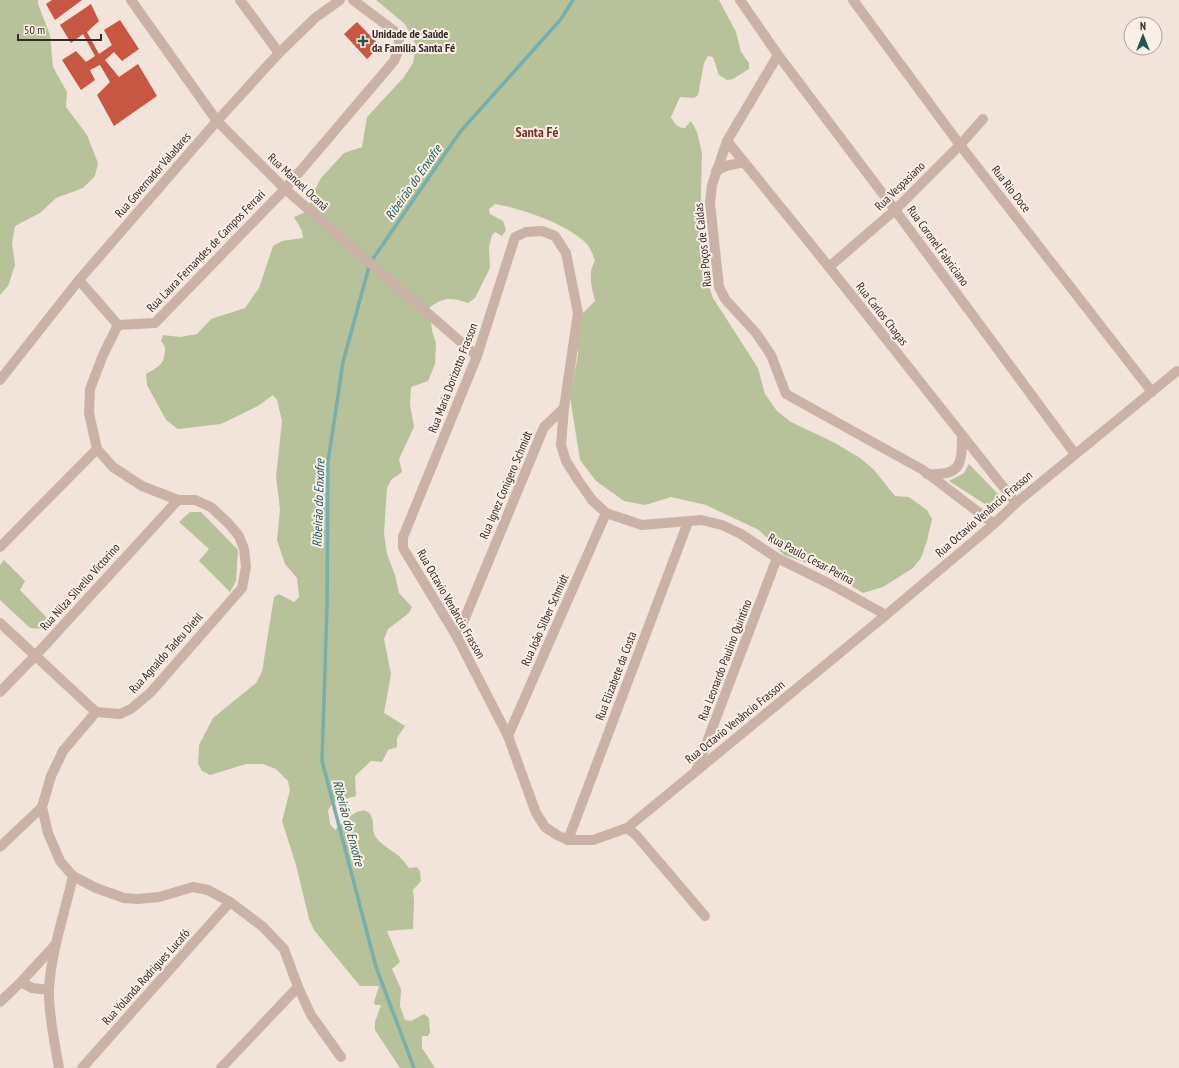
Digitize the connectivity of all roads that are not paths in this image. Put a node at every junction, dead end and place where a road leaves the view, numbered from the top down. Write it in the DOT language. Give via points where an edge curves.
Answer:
graph roads {
  1 [pos="131,0"];
  2 [pos="240,0"];
  3 [pos="340,0"];
  4 [pos="353,0"];
  5 [pos="740,0"];
  6 [pos="853,0"];
  7 [pos="279,53"];
  8 [pos="778,55"];
  9 [pos="983,119"];
  10 [pos="217,121"];
  11 [pos="727,141"];
  12 [pos="960,146"];
  13 [pos="744,162"];
  14 [pos="716,171"];
  15 [pos="285,189"];
  16 [pos="895,210"];
  17 [pos="829,267"];
  18 [pos="79,280"];
  19 [pos="118,324"];
  20 [pos="477,356"];
  21 [pos="1177,371"];
  22 [pos="0,380"];
  23 [pos="1152,392"];
  24 [pos="564,408"];
  25 [pos="962,435"];
  26 [pos="97,449"];
  27 [pos="1075,454"];
  28 [pos="928,474"];
  29 [pos="178,500"];
  30 [pos="1016,503"];
  31 [pos="606,514"];
  32 [pos="688,522"];
  33 [pos="994,524"];
  34 [pos="404,537"];
  35 [pos="0,547"];
  36 [pos="777,558"];
  37 [pos="886,615"];
  38 [pos="0,623"];
  39 [pos="457,637"];
  40 [pos="36,655"];
  41 [pos="0,692"];
  42 [pos="96,712"];
  43 [pos="508,736"];
  44 [pos="697,770"];
  45 [pos="42,807"];
  46 [pos="627,828"];
  47 [pos="568,840"];
  48 [pos="0,847"];
  49 [pos="73,876"];
  50 [pos="230,902"];
  51 [pos="705,916"];
  52 [pos="56,944"];
  53 [pos="21,982"];
  54 [pos="298,987"];
  55 [pos="49,990"];
  56 [pos="0,1002"];
  57 [pos="341,1057"];
  58 [pos="59,1068"];
  59 [pos="82,1068"];
  60 [pos="221,1068"];
  1 -- 10 [label="street, Rua Manoel Ocanã"];
  2 -- 7 [label="street"];
  3 -- 7 [label="street, Rua Governador Valadares" via="315,18"];
  4 -- 15 [label="street, Rua Laura Fernandes de Campos Ferrari" via="397,33 400,47 394,61"];
  5 -- 8 [label="street"];
  6 -- 12 [label="street, Rua Rio Doce"];
  7 -- 10 [label="street, Rua Governador Valadares"];
  8 -- 11 [label="street, Rua Poços de Caldas"];
  8 -- 16 [label="street, Rua Coronel Fabriciano"];
  9 -- 12 [label="street, Rua Vespasiano"];
  10 -- 15 [label="street, Rua Manoel Ocanã"];
  10 -- 18 [label="street, Rua Governador Valadares"];
  11 -- 13 [label="street, Rua Carlos Chagas"];
  11 -- 14 [label="street, Rua Poços de Caldas"];
  12 -- 16 [label="street, Rua Vespasiano"];
  12 -- 23 [label="street, Rua Rio Doce"];
  13 -- 14 [label="street"];
  13 -- 17 [label="street, Rua Carlos Chagas"];
  14 -- 28 [label="street, Rua Poços de Caldas" via="710,202 719,287 724,299 756,333 771,355 786,394"];
  15 -- 19 [label="street, Rua Laura Fernandes de Campos Ferrari" via="155,323"];
  15 -- 20 [label="street, Rua Manoel Ocanã"];
  16 -- 17 [label="street, Rua Vespasiano"];
  16 -- 27 [label="street, Rua Coronel Fabriciano"];
  17 -- 25 [label="street, Rua Carlos Chagas"];
  18 -- 19 [label="street"];
  18 -- 22 [label="street, Rua Governador Valadares"];
  19 -- 26 [label="street, Rua Agnaldo Tadeu Diehl" via="90,389 89,413"];
  20 -- 24 [label="street, Rua Maria Dorizotto Frasson" via="515,237 526,232 542,231 555,236 566,253 578,313"];
  20 -- 34 [label="street, Rua Maria Dorizotto Frasson"];
  21 -- 23 [label="street, Rua Octavio Venâncio Frasson"];
  23 -- 27 [label="street, Rua Octavio Venâncio Frasson"];
  24 -- 31 [label="street, Rua Paulo Cesar Perina" via="561,444 563,454 592,500"];
  24 -- 39 [label="street, Rua Ignez Conigero Schmidt" via="544,427"];
  25 -- 28 [label="street" via="962,455 959,464 942,475"];
  25 -- 30 [label="street, Rua Carlos Chagas"];
  26 -- 29 [label="street, Rua Agnaldo Tadeu Diehl" via="113,467 142,486"];
  26 -- 35 [label="street"];
  27 -- 30 [label="street, Rua Octavio Venâncio Frasson"];
  28 -- 33 [label="street, Rua Poços de Caldas"];
  29 -- 40 [label="street, Rua Nilza Silvello Victorino"];
  29 -- 42 [label="street, Rua Agnaldo Tadeu Diehl" via="195,500 211,507 240,536 246,567 242,588 151,692 131,709 120,714"];
  30 -- 33 [label="street, Rua Octavio Venâncio Frasson"];
  31 -- 32 [label="street, Rua Paulo Cesar Perina" via="642,525"];
  31 -- 43 [label="street, Rua João Silber Schmidt"];
  32 -- 36 [label="street, Rua Paulo Cesar Perina" via="701,520 722,525 741,534"];
  32 -- 47 [label="street, Rua Elizabete da Costa"];
  33 -- 37 [label="street, Rua Octavio Venâncio Frasson"];
  34 -- 39 [label="street, Rua Octavio Venâncio Frasson" via="403,548"];
  36 -- 37 [label="street, Rua Paulo Cesar Perina"];
  36 -- 44 [label="street, Rua Leonardo Paulino Quintino"];
  37 -- 44 [label="street, Rua Octavio Venâncio Frasson"];
  38 -- 40 [label="street"];
  39 -- 43 [label="street, Rua Octavio Venâncio Frasson"];
  40 -- 41 [label="street, Rua Nilza Silvello Victorino"];
  40 -- 42 [label="street"];
  42 -- 45 [label="street" via="63,751 51,776"];
  43 -- 47 [label="street, Rua Octavio Venâncio Frasson" via="536,813 545,827"];
  44 -- 46 [label="street, Rua Octavio Venâncio Frasson"];
  45 -- 48 [label="street"];
  45 -- 49 [label="street" via="48,833 60,861"];
  46 -- 47 [label="street, Rua Octavio Venâncio Frasson" via="593,840"];
  46 -- 51 [label="street" via="636,835"];
  49 -- 50 [label="street" via="124,898 159,897 193,887 208,890"];
  49 -- 52 [label="street"];
  50 -- 54 [label="street" via="262,926 284,949"];
  50 -- 59 [label="street, Rua Yolanda Rodrigues Lucafó"];
  52 -- 53 [label="street"];
  52 -- 55 [label="street"];
  53 -- 55 [label="street" via="32,988"];
  53 -- 56 [label="street"];
  54 -- 57 [label="street" via="311,1015"];
  54 -- 60 [label="street"];
  55 -- 58 [label="street"];
}
